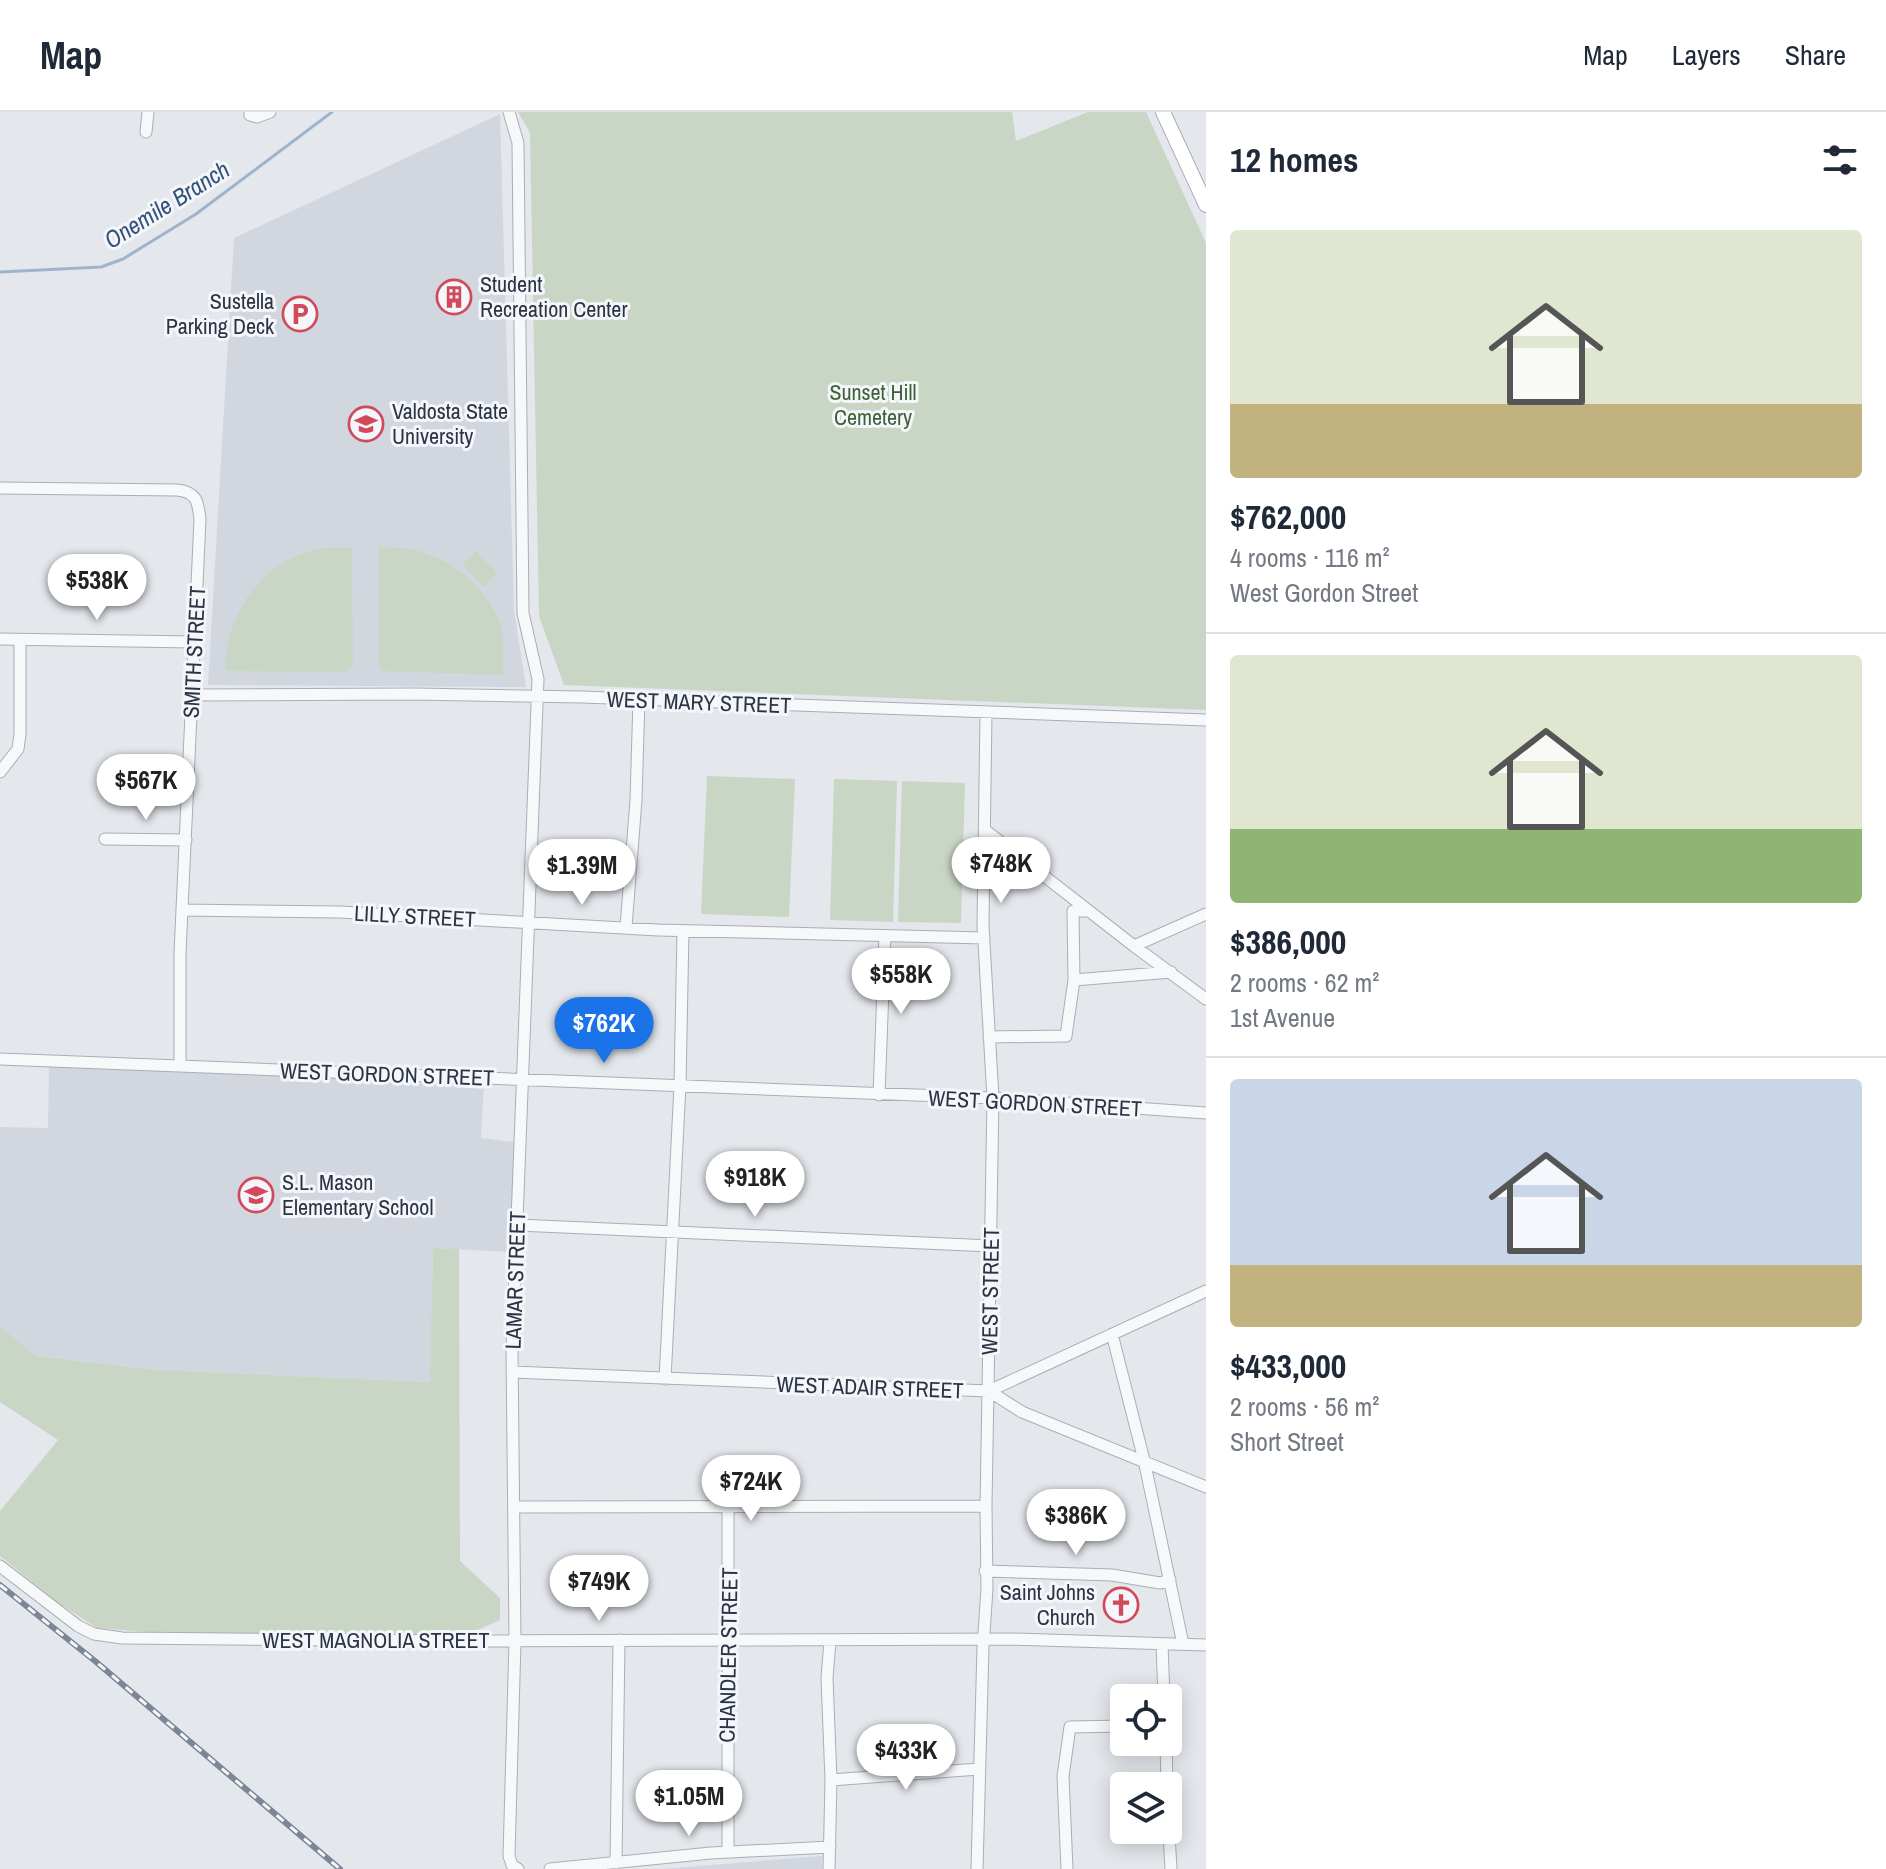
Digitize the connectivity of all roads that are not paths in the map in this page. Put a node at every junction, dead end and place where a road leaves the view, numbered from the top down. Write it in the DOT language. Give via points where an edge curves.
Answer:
graph roads {
  1 [pos="148,112"];
  2 [pos="250,112"];
  3 [pos="270,112"];
  4 [pos="509,112"];
  5 [pos="1163,112"];
  6 [pos="146,132"];
  7 [pos="1206,205"];
  8 [pos="0,488"];
  9 [pos="0,639"];
  10 [pos="20,640"];
  11 [pos="194,642"];
  12 [pos="192,695"];
  13 [pos="537,696"];
  14 [pos="639,699"];
  15 [pos="986,713"];
  16 [pos="1206,720"];
  17 [pos="0,772"];
  18 [pos="985,830"];
  19 [pos="105,839"];
  20 [pos="186,840"];
  21 [pos="182,910"];
  22 [pos="1088,911"];
  23 [pos="1206,914"];
  24 [pos="530,922"];
  25 [pos="626,927"];
  26 [pos="683,931"];
  27 [pos="885,936"];
  28 [pos="984,938"];
  29 [pos="1134,946"];
  30 [pos="1171,972"];
  31 [pos="1074,980"];
  32 [pos="1206,999"];
  33 [pos="989,1037"];
  34 [pos="0,1059"];
  35 [pos="180,1066"];
  36 [pos="522,1079"];
  37 [pos="680,1086"];
  38 [pos="879,1095"];
  39 [pos="993,1098"];
  40 [pos="1206,1113"];
  41 [pos="518,1225"];
  42 [pos="672,1233"];
  43 [pos="991,1246"];
  44 [pos="1206,1291"];
  45 [pos="1112,1334"];
  46 [pos="512,1372"];
  47 [pos="665,1379"];
  48 [pos="989,1391"];
  49 [pos="1144,1460"];
  50 [pos="1206,1487"];
  51 [pos="728,1506"];
  52 [pos="986,1506"];
  53 [pos="516,1507"];
  54 [pos="0,1566"];
  55 [pos="985,1571"];
  56 [pos="1170,1580"];
  57 [pos="619,1640"];
  58 [pos="728,1640"];
  59 [pos="983,1640"];
  60 [pos="515,1641"];
  61 [pos="830,1641"];
  62 [pos="1162,1644"];
  63 [pos="1183,1644"];
  64 [pos="1206,1645"];
  65 [pos="1163,1684"];
  66 [pos="1110,1726"];
  67 [pos="979,1769"];
  68 [pos="831,1780"];
  69 [pos="1170,1844"];
  70 [pos="830,1847"];
  71 [pos="728,1852"];
  72 [pos="616,1863"];
  73 [pos="515,1867"];
  74 [pos="550,1869"];
  75 [pos="829,1869"];
  76 [pos="977,1869"];
  77 [pos="1067,1869"];
  78 [pos="1171,1869"];
  1 -- 6 [label="street"];
  2 -- 3 [label="street" via="257,117"];
  4 -- 13 [label="street, LAMAR STREET" via="518,143 523,600"];
  5 -- 7 [label="main road"];
  8 -- 11 [label="street, SMITH STREET" via="192,493 200,519"];
  9 -- 10 [label="street"];
  10 -- 11 [label="street"];
  10 -- 17 [label="street" via="18,749"];
  11 -- 12 [label="street, SMITH STREET"];
  12 -- 13 [label="street, WEST MARY STREET"];
  12 -- 20 [label="street, SMITH STREET"];
  13 -- 14 [label="street, WEST MARY STREET"];
  13 -- 24 [label="street, LAMAR STREET"];
  14 -- 15 [label="street, WEST MARY STREET"];
  14 -- 25 [label="street"];
  15 -- 16 [label="street, WEST MARY STREET"];
  15 -- 18 [label="street, WEST STREET"];
  18 -- 22 [label="street"];
  18 -- 28 [label="street, WEST STREET"];
  19 -- 20 [label="street"];
  20 -- 21 [label="street, SMITH STREET"];
  21 -- 24 [label="street, LILLY STREET"];
  21 -- 35 [label="street, SMITH STREET"];
  22 -- 29 [label="street"];
  22 -- 31 [label="street" via="1073,911"];
  23 -- 29 [label="street"];
  24 -- 25 [label="street, LILLY STREET"];
  24 -- 36 [label="street, LAMAR STREET"];
  25 -- 26 [label="street, LILLY STREET"];
  26 -- 27 [label="street, LILLY STREET"];
  26 -- 37 [label="street"];
  27 -- 28 [label="street, LILLY STREET"];
  27 -- 38 [label="street"];
  28 -- 33 [label="street, WEST STREET"];
  29 -- 30 [label="street"];
  30 -- 31 [label="street"];
  30 -- 32 [label="street"];
  31 -- 33 [label="street" via="1066,1036"];
  33 -- 39 [label="street, WEST STREET"];
  34 -- 35 [label="street, WEST GORDON STREET"];
  35 -- 36 [label="street, WEST GORDON STREET"];
  36 -- 37 [label="street, WEST GORDON STREET"];
  36 -- 41 [label="street, LAMAR STREET"];
  37 -- 38 [label="street, WEST GORDON STREET"];
  37 -- 42 [label="street"];
  38 -- 39 [label="street, WEST GORDON STREET"];
  39 -- 40 [label="street, WEST GORDON STREET"];
  39 -- 43 [label="street, WEST STREET"];
  41 -- 42 [label="street"];
  41 -- 46 [label="street, LAMAR STREET"];
  42 -- 43 [label="street"];
  42 -- 47 [label="street"];
  43 -- 48 [label="street, WEST STREET"];
  44 -- 45 [label="street, WEST ADAIR STREET"];
  45 -- 48 [label="street, WEST ADAIR STREET"];
  45 -- 49 [label="street"];
  46 -- 47 [label="street, WEST ADAIR STREET"];
  46 -- 53 [label="street, LAMAR STREET"];
  47 -- 48 [label="street, WEST ADAIR STREET"];
  48 -- 49 [label="street" via="1022,1412"];
  48 -- 52 [label="street, WEST STREET"];
  49 -- 50 [label="street"];
  49 -- 56 [label="street"];
  51 -- 52 [label="street"];
  51 -- 53 [label="street"];
  51 -- 58 [label="street, CHANDLER STREET"];
  52 -- 55 [label="street, WEST STREET"];
  53 -- 60 [label="street, LAMAR STREET"];
  54 -- 60 [label="street, WEST MAGNOLIA STREET" via="78,1626 104,1636"];
  55 -- 56 [label="street"];
  55 -- 59 [label="street, WEST STREET"];
  56 -- 63 [label="street"];
  57 -- 58 [label="street, WEST MAGNOLIA STREET"];
  57 -- 60 [label="street, WEST MAGNOLIA STREET"];
  57 -- 72 [label="street"];
  58 -- 61 [label="street, WEST MAGNOLIA STREET"];
  58 -- 71 [label="street, CHANDLER STREET"];
  59 -- 61 [label="street, WEST MAGNOLIA STREET"];
  59 -- 62 [label="street, WEST MAGNOLIA STREET"];
  59 -- 67 [label="street, WEST STREET"];
  60 -- 73 [label="street, LAMAR STREET" via="509,1856"];
  61 -- 68 [label="street"];
  62 -- 63 [label="street, WEST MAGNOLIA STREET"];
  62 -- 65 [label="street"];
  63 -- 64 [label="street, WEST MAGNOLIA STREET"];
  66 -- 77 [label="street" via="1070,1727 1063,1776"];
  67 -- 68 [label="street"];
  67 -- 76 [label="street, WEST STREET"];
  68 -- 70 [label="street"];
  69 -- 78 [label="street"];
  70 -- 71 [label="street"];
  70 -- 75 [label="street"];
  71 -- 72 [label="street"];
  72 -- 74 [label="street"];
}
